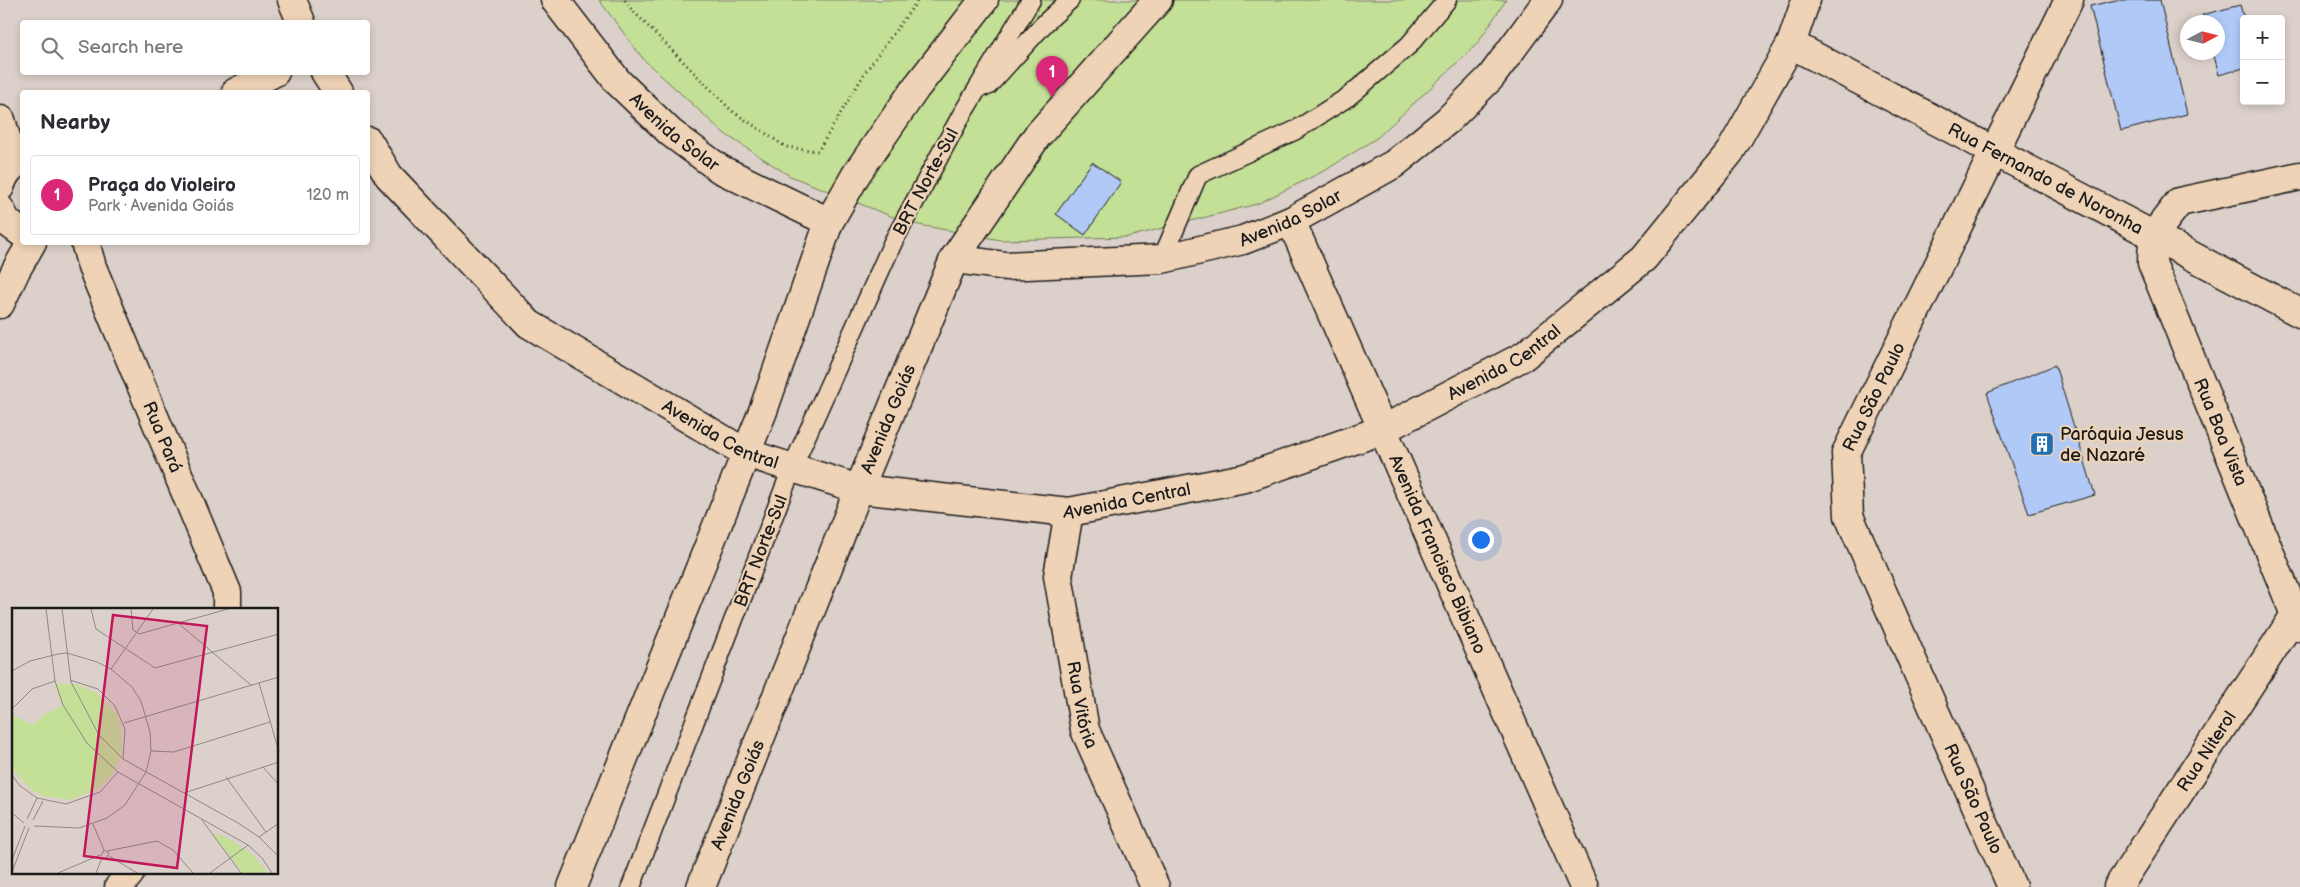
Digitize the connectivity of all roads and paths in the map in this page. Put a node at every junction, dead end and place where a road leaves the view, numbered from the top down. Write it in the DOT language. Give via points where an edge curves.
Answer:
graph roads {
  1 [pos="292,0"];
  2 [pos="555,0"];
  3 [pos="625,0"];
  4 [pos="918,0"];
  5 [pos="984,0"];
  6 [pos="1031,0"];
  7 [pos="1070,0"];
  8 [pos="1158,0"];
  9 [pos="1447,0"];
  10 [pos="1548,0"];
  11 [pos="1806,0"];
  12 [pos="2069,0"];
  13 [pos="300,20"];
  14 [pos="1791,44"];
  15 [pos="269,75"];
  16 [pos="328,75"];
  17 [pos="240,90"];
  18 [pos="337,90"];
  19 [pos="961,116"];
  20 [pos="1,119"];
  21 [pos="370,144"];
  22 [pos="1994,150"];
  23 [pos="10,168"];
  24 [pos="2300,176"];
  25 [pos="0,209"];
  26 [pos="1291,221"];
  27 [pos="829,222"];
  28 [pos="20,233"];
  29 [pos="2152,236"];
  30 [pos="22,245"];
  31 [pos="73,245"];
  32 [pos="88,255"];
  33 [pos="954,259"];
  34 [pos="1162,259"];
  35 [pos="0,304"];
  36 [pos="2300,313"];
  37 [pos="1382,430"];
  38 [pos="746,453"];
  39 [pos="792,468"];
  40 [pos="859,490"];
  41 [pos="1068,512"];
  42 [pos="227,608"];
  43 [pos="2298,621"];
  44 [pos="129,874"];
  45 [pos="710,882"];
  46 [pos="119,887"];
  47 [pos="572,887"];
  48 [pos="631,887"];
  49 [pos="1155,887"];
  50 [pos="1584,887"];
  51 [pos="2012,887"];
  52 [pos="2118,887"];
  1 -- 13 [label="street"];
  2 -- 27 [label="street, Avenida Solar" via="618,82 672,133 720,169"];
  3 -- 4 [label="path" via="732,111 786,147 818,151 866,71"];
  5 -- 27 [label="street" via="915,89"];
  6 -- 19 [label="lane, BRT Norte-Sul"];
  7 -- 19 [label="lane, BRT Norte-Sul"];
  8 -- 33 [label="street, Avenida Goiás" via="1038,136"];
  9 -- 34 [label="lane" via="1409,45 1348,97 1296,130 1198,175"];
  10 -- 26 [label="street, Avenida Solar" via="1491,76 1448,120 1394,164"];
  11 -- 14 [label="street, Avenida Central"];
  12 -- 22 [label="street, Rua São Paulo"];
  14 -- 22 [label="street, Rua Fernando de Noronha"];
  14 -- 37 [label="street, Avenida Central" via="1730,152 1644,258 1524,356"];
  15 -- 17 [label="street"];
  16 -- 18 [label="street"];
  19 -- 39 [label="lane, BRT Norte-Sul" via="893,242"];
  20 -- 23 [label="street"];
  21 -- 38 [label="street, Avenida Central" via="389,176 529,324"];
  22 -- 29 [label="street, Rua Fernando de Noronha"];
  22 -- 51 [label="street, Rua São Paulo" via="1846,453 1849,516"];
  24 -- 29 [label="street" via="2179,202"];
  25 -- 28 [label="street" via="7,222"];
  26 -- 34 [label="street, Avenida Solar" via="1243,240"];
  26 -- 37 [label="street, Avenida Francisco Bibiano"];
  27 -- 38 [label="street"];
  29 -- 36 [label="street, Rua Fernando de Noronha"];
  29 -- 43 [label="street, Rua Boa Vista" via="2152,263"];
  30 -- 35 [label="street" via="16,270"];
  31 -- 32 [label="street, Rua Pará"];
  32 -- 42 [label="street, Rua Pará" via="227,592"];
  33 -- 34 [label="street, Avenida Solar" via="1006,266"];
  33 -- 40 [label="street, Avenida Goiás"];
  37 -- 41 [label="street, Avenida Central" via="1245,478"];
  37 -- 50 [label="street, Avenida Francisco Bibiano"];
  38 -- 39 [label="street, Avenida Central"];
  38 -- 47 [label="street"];
  39 -- 40 [label="street, Avenida Central"];
  39 -- 48 [label="lane, BRT Norte-Sul"];
  40 -- 41 [label="street, Avenida Central"];
  40 -- 45 [label="street, Avenida Goiás"];
  41 -- 49 [label="street, Rua Vitória" via="1058,576 1085,730"];
  43 -- 52 [label="street, Rua Niterol"];
  44 -- 46 [label="street"];
}
